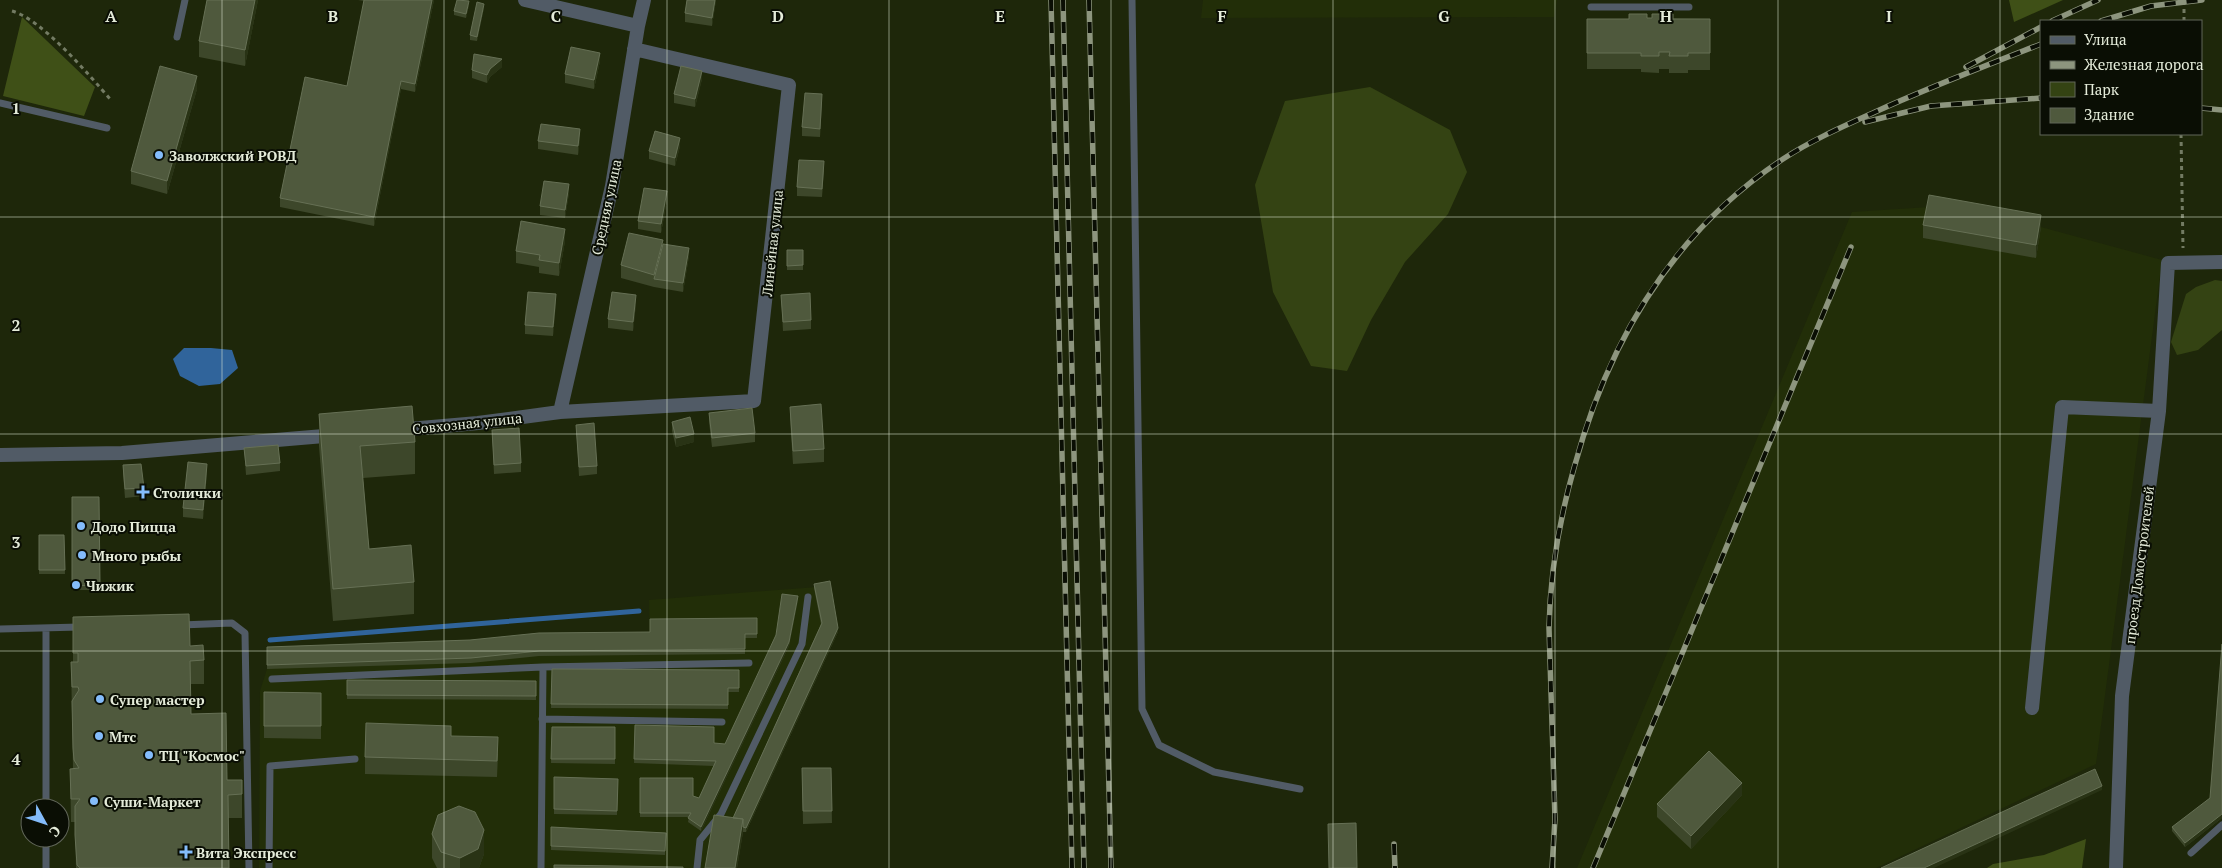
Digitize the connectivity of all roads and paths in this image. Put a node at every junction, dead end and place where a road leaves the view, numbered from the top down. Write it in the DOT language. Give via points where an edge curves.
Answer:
graph roads {
  1 [pos="185,0"];
  2 [pos="525,0"];
  3 [pos="644,0"];
  4 [pos="1132,0"];
  5 [pos="2184,0"];
  6 [pos="1645,4"];
  7 [pos="1591,6"];
  8 [pos="1689,7"];
  9 [pos="12,11"];
  10 [pos="2184,20"];
  11 [pos="638,26"];
  12 [pos="177,37"];
  13 [pos="634,49"];
  14 [pos="112,100"];
  15 [pos="0,103"];
  16 [pos="107,128"];
  17 [pos="2181,135"];
  18 [pos="2222,262"];
  19 [pos="2183,263"];
  20 [pos="754,400"];
  21 [pos="2159,411"];
  22 [pos="560,412"];
  23 [pos="379,431"];
  24 [pos="349,434"];
  25 [pos="0,455"];
  26 [pos="808,597"];
  27 [pos="173,625"];
  28 [pos="85,627"];
  29 [pos="46,628"];
  30 [pos="0,629"];
  31 [pos="749,663"];
  32 [pos="543,667"];
  33 [pos="272,679"];
  34 [pos="2032,708"];
  35 [pos="542,719"];
  36 [pos="722,722"];
  37 [pos="355,759"];
  38 [pos="1300,789"];
  39 [pos="46,798"];
  40 [pos="2222,825"];
  41 [pos="46,848"];
  42 [pos="2191,853"];
  43 [pos="46,868"];
  44 [pos="248,868"];
  45 [pos="269,868"];
  46 [pos="541,868"];
  47 [pos="697,868"];
  48 [pos="2116,868"];
  1 -- 12 [label="lane"];
  2 -- 11 [label="street"];
  3 -- 11 [label="street, Средняя улица"];
  4 -- 38 [label="lane" via="1142,709 1159,745 1214,772"];
  5 -- 10 [label="path"];
  6 -- 7 [label="lane"];
  6 -- 8 [label="lane"];
  9 -- 14 [label="path" via="23,14 74,58"];
  11 -- 13 [label="street, Средняя улица"];
  13 -- 20 [label="street, Линейная улица" via="789,85"];
  13 -- 22 [label="street, Средняя улица" via="612,186"];
  15 -- 16 [label="lane"];
  17 -- 19 [label="path"];
  18 -- 19 [label="street"];
  19 -- 21 [label="street, проезд Домостроителей" via="2168,263"];
  20 -- 22 [label="street, Совхозная улица"];
  21 -- 34 [label="street" via="2062,407"];
  21 -- 48 [label="street, проезд Домостроителей" via="2122,696"];
  22 -- 23 [label="street, Совхозная улица"];
  24 -- 25 [label="street" via="122,453"];
  26 -- 47 [label="lane" via="802,644 721,814 700,840"];
  27 -- 44 [label="lane" via="232,623 245,633"];
  28 -- 29 [label="lane"];
  29 -- 30 [label="lane"];
  29 -- 39 [label="lane"];
  31 -- 32 [label="lane"];
  32 -- 33 [label="lane"];
  32 -- 35 [label="lane"];
  35 -- 36 [label="lane"];
  35 -- 46 [label="lane"];
  37 -- 45 [label="lane" via="270,766"];
  40 -- 42 [label="lane"];
  41 -- 43 [label="lane"];
}
